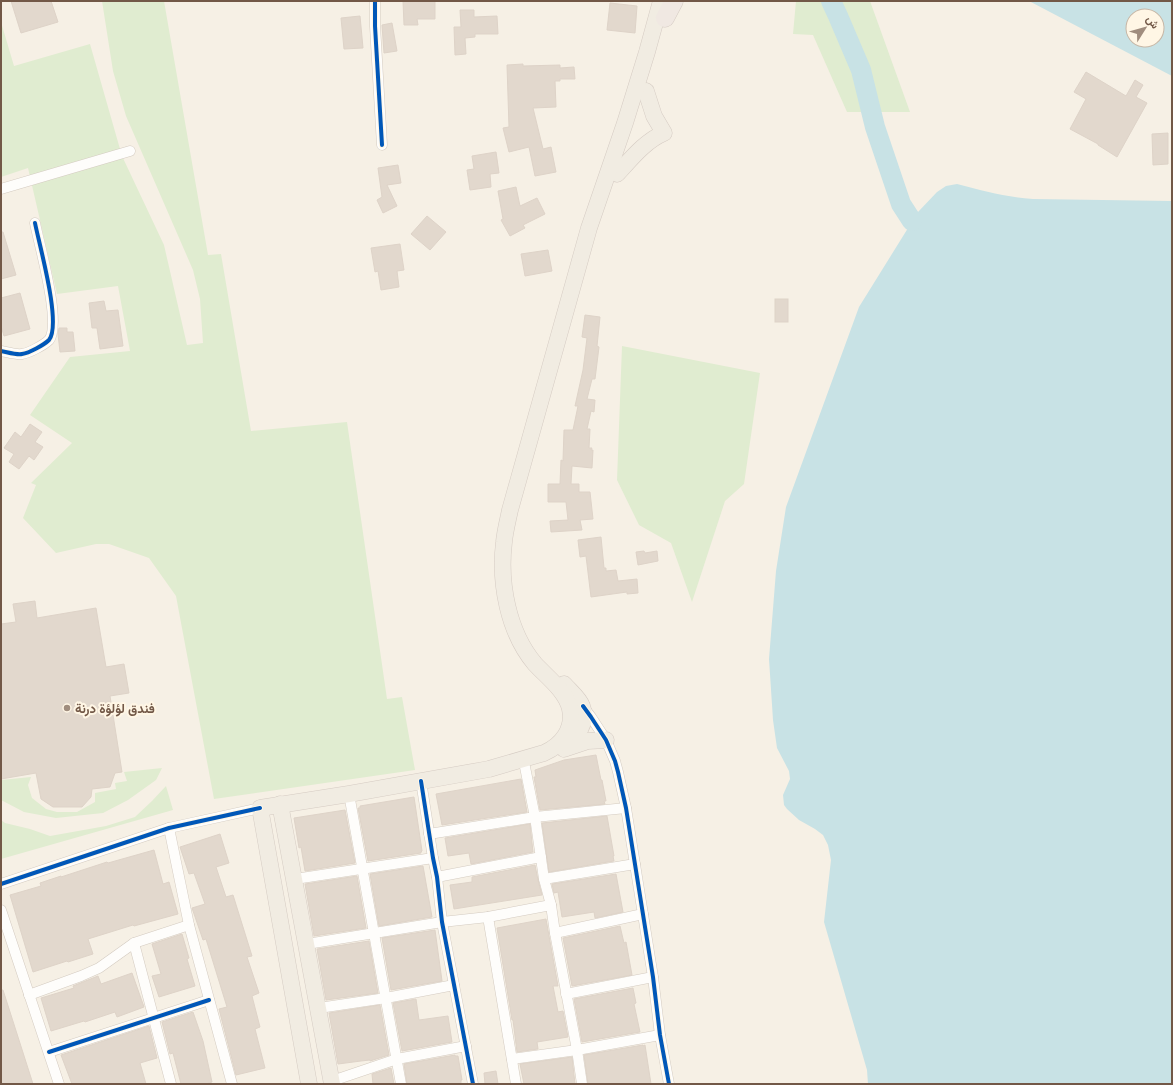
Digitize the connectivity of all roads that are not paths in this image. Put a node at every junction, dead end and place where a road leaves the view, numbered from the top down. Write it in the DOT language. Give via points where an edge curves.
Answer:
graph roads {
  1 [pos="375,1"];
  2 [pos="674,1"];
  3 [pos="665,7"];
  4 [pos="646,91"];
  5 [pos="382,145"];
  6 [pos="130,152"];
  7 [pos="617,174"];
  8 [pos="1,189"];
  9 [pos="35,223"];
  10 [pos="1,351"];
  11 [pos="575,702"];
  12 [pos="606,740"];
  13 [pos="563,750"];
  14 [pos="525,767"];
  15 [pos="489,769"];
  16 [pos="421,781"];
  17 [pos="349,794"];
  18 [pos="280,804"];
  19 [pos="260,808"];
  20 [pos="626,808"];
  21 [pos="535,817"];
  22 [pos="169,828"];
  23 [pos="429,834"];
  24 [pos="541,857"];
  25 [pos="433,858"];
  26 [pos="635,864"];
  27 [pos="362,869"];
  28 [pos="437,876"];
  29 [pos="295,879"];
  30 [pos="544,879"];
  31 [pos="1,884"];
  32 [pos="551,905"];
  33 [pos="1,910"];
  34 [pos="643,914"];
  35 [pos="488,917"];
  36 [pos="442,922"];
  37 [pos="189,925"];
  38 [pos="374,932"];
  39 [pos="555,933"];
  40 [pos="134,943"];
  41 [pos="307,944"];
  42 [pos="653,977"];
  43 [pos="454,986"];
  44 [pos="566,994"];
  45 [pos="29,995"];
  46 [pos="386,998"];
  47 [pos="209,1000"];
  48 [pos="319,1008"];
  49 [pos="154,1018"];
  50 [pos="660,1035"];
  51 [pos="466,1046"];
  52 [pos="577,1050"];
  53 [pos="49,1052"];
  54 [pos="397,1059"];
  55 [pos="512,1059"];
  56 [pos="332,1083"];
  57 [pos="59,1084"];
  58 [pos="171,1084"];
  59 [pos="232,1084"];
  60 [pos="309,1084"];
  61 [pos="401,1084"];
  62 [pos="473,1084"];
  63 [pos="516,1084"];
  64 [pos="582,1084"];
  65 [pos="669,1084"];
  1 -- 5 [label="street"];
  2 -- 3 [label="highway"];
  3 -- 4 [label="main road"];
  3 -- 11 [label="main road" via="645,59 589,228 510,510 504,543 505,595 520,640 534,663 559,690"];
  4 -- 7 [label="main road"];
  4 -- 7 [label="main road" via="654,116 664,133 648,142"];
  6 -- 8 [label="street"];
  7 -- 11 [label="main road" via="596,232 514,525 510,550 510,579 522,629 534,650"];
  9 -- 10 [label="street" via="49,288 53,327 49,339 34,350 22,354"];
  11 -- 12 [label="street" via="591,717"];
  11 -- 13 [label="main road" via="584,718 583,724 578,734"];
  11 -- 15 [label="main road" via="567,732 552,750"];
  12 -- 13 [label="main road" via="588,741"];
  12 -- 20 [label="street" via="618,772"];
  13 -- 14 [label="main road" via="545,761"];
  14 -- 15 [label="main road"];
  14 -- 21 [label="street"];
  15 -- 16 [label="main road"];
  16 -- 17 [label="main road"];
  16 -- 23 [label="street"];
  17 -- 18 [label="main road"];
  17 -- 27 [label="street"];
  18 -- 19 [label="main road"];
  18 -- 29 [label="main road"];
  19 -- 22 [label="street"];
  19 -- 60 [label="main road"];
  20 -- 21 [label="street"];
  20 -- 26 [label="street"];
  21 -- 23 [label="street"];
  21 -- 24 [label="street"];
  22 -- 31 [label="street"];
  22 -- 37 [label="street"];
  23 -- 25 [label="street"];
  24 -- 28 [label="street"];
  24 -- 30 [label="street"];
  25 -- 27 [label="street"];
  25 -- 28 [label="street"];
  26 -- 30 [label="street"];
  26 -- 34 [label="street"];
  27 -- 29 [label="street"];
  27 -- 38 [label="street"];
  28 -- 36 [label="street"];
  29 -- 41 [label="main road"];
  30 -- 32 [label="street"];
  32 -- 35 [label="street"];
  32 -- 39 [label="street"];
  33 -- 45 [label="street"];
  34 -- 39 [label="street"];
  34 -- 42 [label="street"];
  35 -- 36 [label="street"];
  35 -- 55 [label="street"];
  36 -- 38 [label="street"];
  36 -- 43 [label="street"];
  37 -- 40 [label="street"];
  37 -- 47 [label="street"];
  38 -- 41 [label="street"];
  38 -- 46 [label="street"];
  39 -- 44 [label="street"];
  40 -- 45 [label="street" via="100,968"];
  40 -- 49 [label="street"];
  41 -- 48 [label="main road"];
  42 -- 44 [label="street"];
  42 -- 50 [label="street"];
  43 -- 46 [label="street"];
  43 -- 51 [label="street"];
  44 -- 52 [label="street"];
  45 -- 53 [label="street"];
  46 -- 48 [label="street"];
  46 -- 54 [label="street"];
  47 -- 49 [label="street"];
  47 -- 59 [label="street"];
  48 -- 56 [label="main road"];
  49 -- 53 [label="street"];
  49 -- 58 [label="street"];
  50 -- 52 [label="street"];
  50 -- 65 [label="street"];
  51 -- 54 [label="street"];
  51 -- 62 [label="street"];
  52 -- 55 [label="street"];
  52 -- 64 [label="street"];
  53 -- 57 [label="street"];
  54 -- 56 [label="street"];
  54 -- 61 [label="street"];
  55 -- 63 [label="street"];
}
